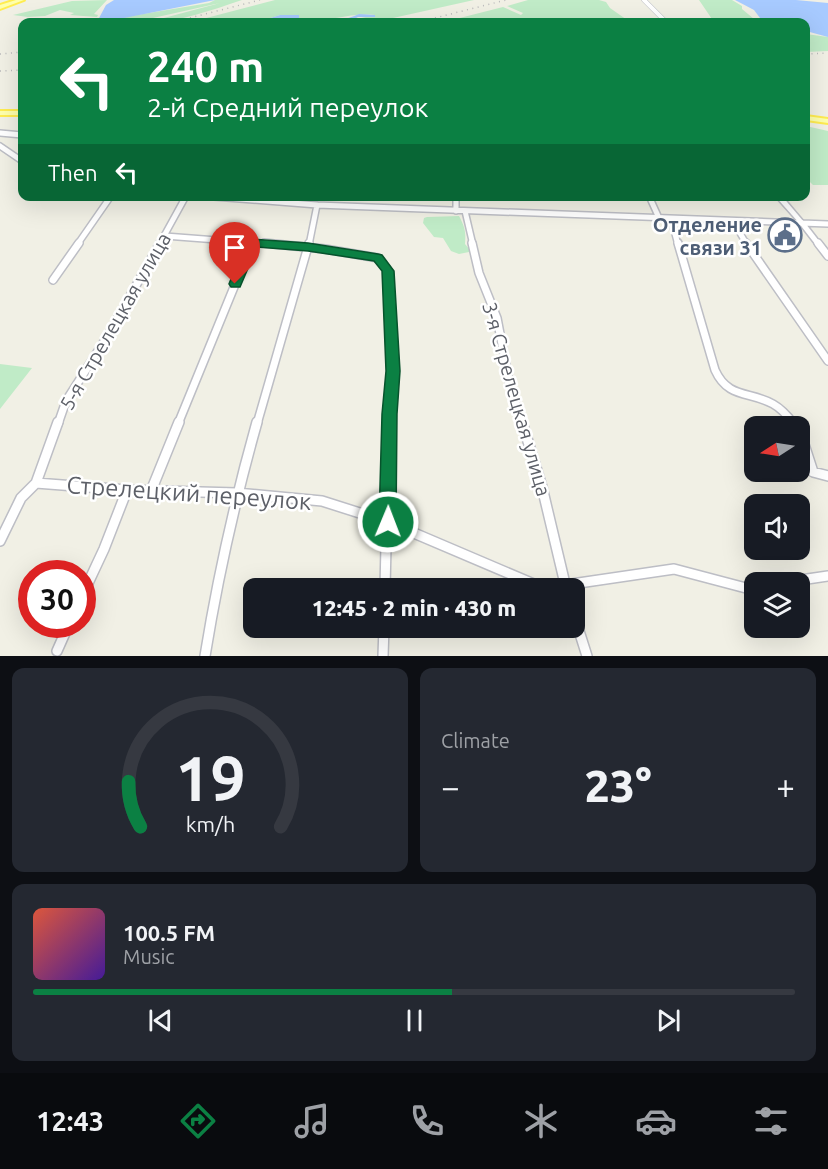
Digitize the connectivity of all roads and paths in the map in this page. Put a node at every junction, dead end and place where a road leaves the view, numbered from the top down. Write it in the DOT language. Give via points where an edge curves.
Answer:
graph roads {
  1 [pos="21,0"];
  2 [pos="644,0"];
  3 [pos="2,6"];
  4 [pos="662,18"];
  5 [pos="0,113"];
  6 [pos="18,113"];
  7 [pos="810,119"];
  8 [pos="828,121"];
  9 [pos="0,133"];
  10 [pos="18,135"];
  11 [pos="0,146"];
  12 [pos="18,158"];
  13 [pos="108,201"];
  14 [pos="183,201"];
  15 [pos="265,201"];
  16 [pos="456,201"];
  17 [pos="651,201"];
  18 [pos="782,201"];
  19 [pos="317,205"];
  20 [pos="456,211"];
  21 [pos="465,211"];
  22 [pos="659,218"];
  23 [pos="671,219"];
  24 [pos="733,221"];
  25 [pos="802,223"];
  26 [pos="828,224"];
  27 [pos="165,236"];
  28 [pos="252,243"];
  29 [pos="308,247"];
  30 [pos="828,256"];
  31 [pos="53,280"];
  32 [pos="828,361"];
  33 [pos="787,416"];
  34 [pos="810,463"];
  35 [pos="828,476"];
  36 [pos="36,483"];
  37 [pos="128,490"];
  38 [pos="151,491"];
  39 [pos="237,493"];
  40 [pos="388,522"];
  41 [pos="0,542"];
  42 [pos="96,566"];
  43 [pos="828,576"];
  44 [pos="385,578"];
  45 [pos="520,578"];
  46 [pos="564,578"];
  47 [pos="810,579"];
  48 [pos="585,584"];
  49 [pos="744,587"];
  50 [pos="63,638"];
  51 [pos="384,638"];
  52 [pos="581,638"];
  53 [pos="57,651"];
  54 [pos="205,656"];
  55 [pos="383,656"];
  56 [pos="587,656"];
  1 -- 3 [label="main road"];
  2 -- 4 [label="street"];
  5 -- 6 [label="main road"];
  7 -- 8 [label="main road"];
  9 -- 10 [label="street"];
  11 -- 12 [label="street"];
  13 -- 31 [label="street"];
  14 -- 27 [label="street, 5-я Стрелецкая улица"];
  15 -- 19 [label="street"];
  16 -- 20 [label="street"];
  17 -- 22 [label="street"];
  18 -- 25 [label="street"];
  19 -- 20 [label="street"];
  19 -- 29 [label="street"];
  20 -- 21 [label="street"];
  21 -- 22 [label="street"];
  21 -- 46 [label="street, 3-я Стрелецкая улица" via="479,273 497,318 509,381 542,487"];
  22 -- 23 [label="street"];
  23 -- 24 [label="street"];
  23 -- 33 [label="street" via="715,370 727,388 778,406"];
  24 -- 25 [label="street"];
  24 -- 32 [label="street"];
  25 -- 26 [label="street"];
  25 -- 30 [label="street"];
  27 -- 28 [label="street"];
  27 -- 36 [label="street, 5-я Стрелецкая улица" via="66,401"];
  28 -- 29 [label="street"];
  28 -- 38 [label="street"];
  29 -- 39 [label="street"];
  29 -- 40 [label="street" via="378,258 388,271 393,371"];
  34 -- 35 [label="street" via="813,472"];
  36 -- 37 [label="street, Стрелецкий переулок"];
  36 -- 41 [label="street, 5-я Стрелецкая улица" via="21,498"];
  37 -- 38 [label="street, Стрелецкий переулок"];
  37 -- 42 [label="street"];
  38 -- 39 [label="street, Стрелецкий переулок"];
  39 -- 40 [label="street, Стрелецкий переулок" via="322,501"];
  39 -- 54 [label="street"];
  40 -- 44 [label="street"];
  40 -- 45 [label="street, Стрелецкий переулок"];
  43 -- 47 [label="street"];
  48 -- 49 [label="street, Стрелецкий переулок" via="674,569"];
  50 -- 53 [label="street"];
  51 -- 55 [label="street"];
  52 -- 56 [label="street"];
}
